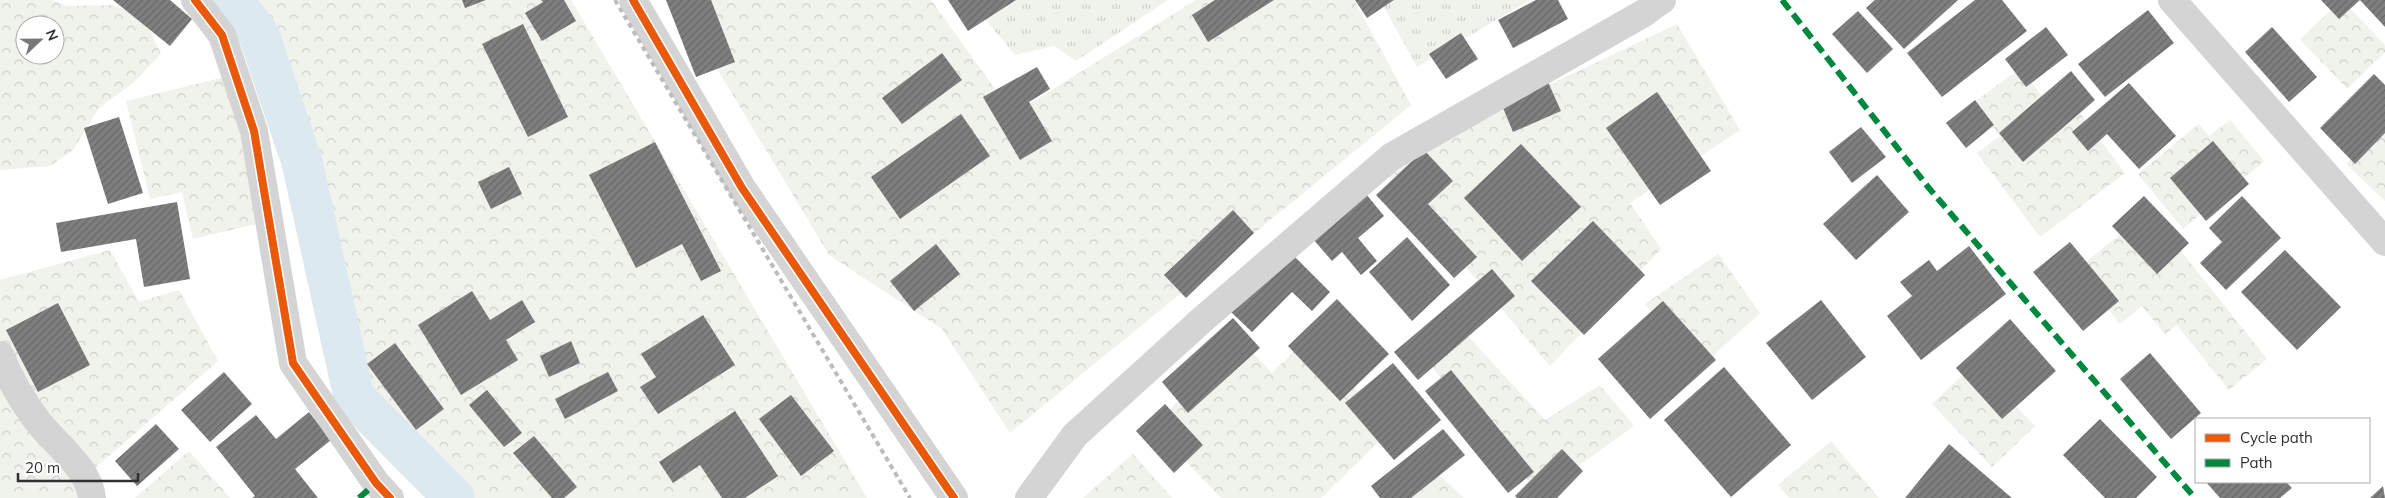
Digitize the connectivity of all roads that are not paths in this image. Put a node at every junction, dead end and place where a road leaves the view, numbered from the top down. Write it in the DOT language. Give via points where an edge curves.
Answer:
graph roads {
  1 [pos="195,0"];
  2 [pos="633,0"];
  3 [pos="1662,0"];
  4 [pos="2172,0"];
  5 [pos="2385,242"];
  6 [pos="0,356"];
  7 [pos="92,498"];
  8 [pos="390,498"];
  9 [pos="954,498"];
  10 [pos="1029,498"];
  1 -- 8 [label="street" via="222,34 254,131 293,363 376,483"];
  2 -- 9 [label="street" via="742,188"];
  3 -- 10 [label="street" via="1391,157 1203,319 1075,435"];
  4 -- 5 [label="street"];
  6 -- 7 [label="street" via="10,380 38,422 88,482"];
}
